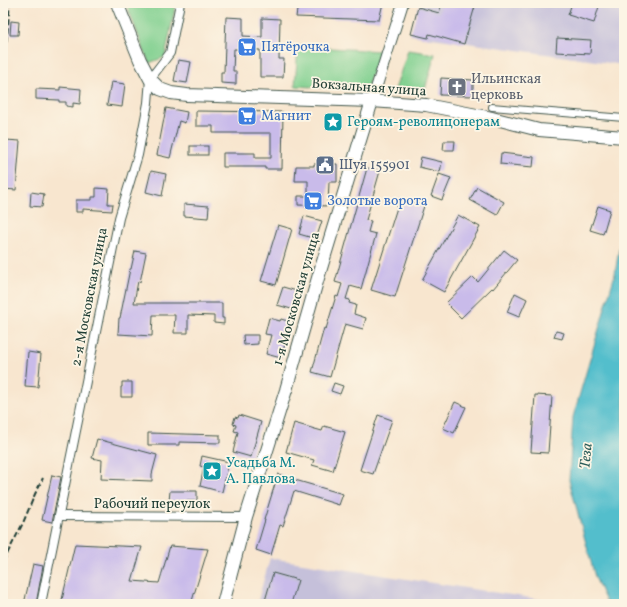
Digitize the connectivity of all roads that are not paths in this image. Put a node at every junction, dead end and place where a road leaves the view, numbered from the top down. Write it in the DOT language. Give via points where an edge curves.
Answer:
graph roads {
  1 [pos="117,3"];
  2 [pos="180,3"];
  3 [pos="403,3"];
  4 [pos="150,79"];
  5 [pos="372,101"];
  6 [pos="492,107"];
  7 [pos="621,118"];
  8 [pos="619,137"];
  9 [pos="59,516"];
  10 [pos="246,517"];
  11 [pos="41,604"];
  12 [pos="222,604"];
  1 -- 4 [label="main road"];
  2 -- 4 [label="street" via="170,53"];
  3 -- 5 [label="street, 1-я Московская улица"];
  4 -- 5 [label="main road, Вокзальная улица" via="160,89 187,95"];
  4 -- 9 [label="street, 2-я Московская улица" via="138,155 119,218"];
  5 -- 8 [label="main road, Вокзальная улица" via="426,105 539,130"];
  5 -- 10 [label="main road, 1-я Московская улица"];
  6 -- 7 [label="street"];
  9 -- 10 [label="street, Рабочий переулок"];
  9 -- 11 [label="street, 2-я Московская улица"];
  10 -- 12 [label="main road, 1-я Московская улица"];
}
